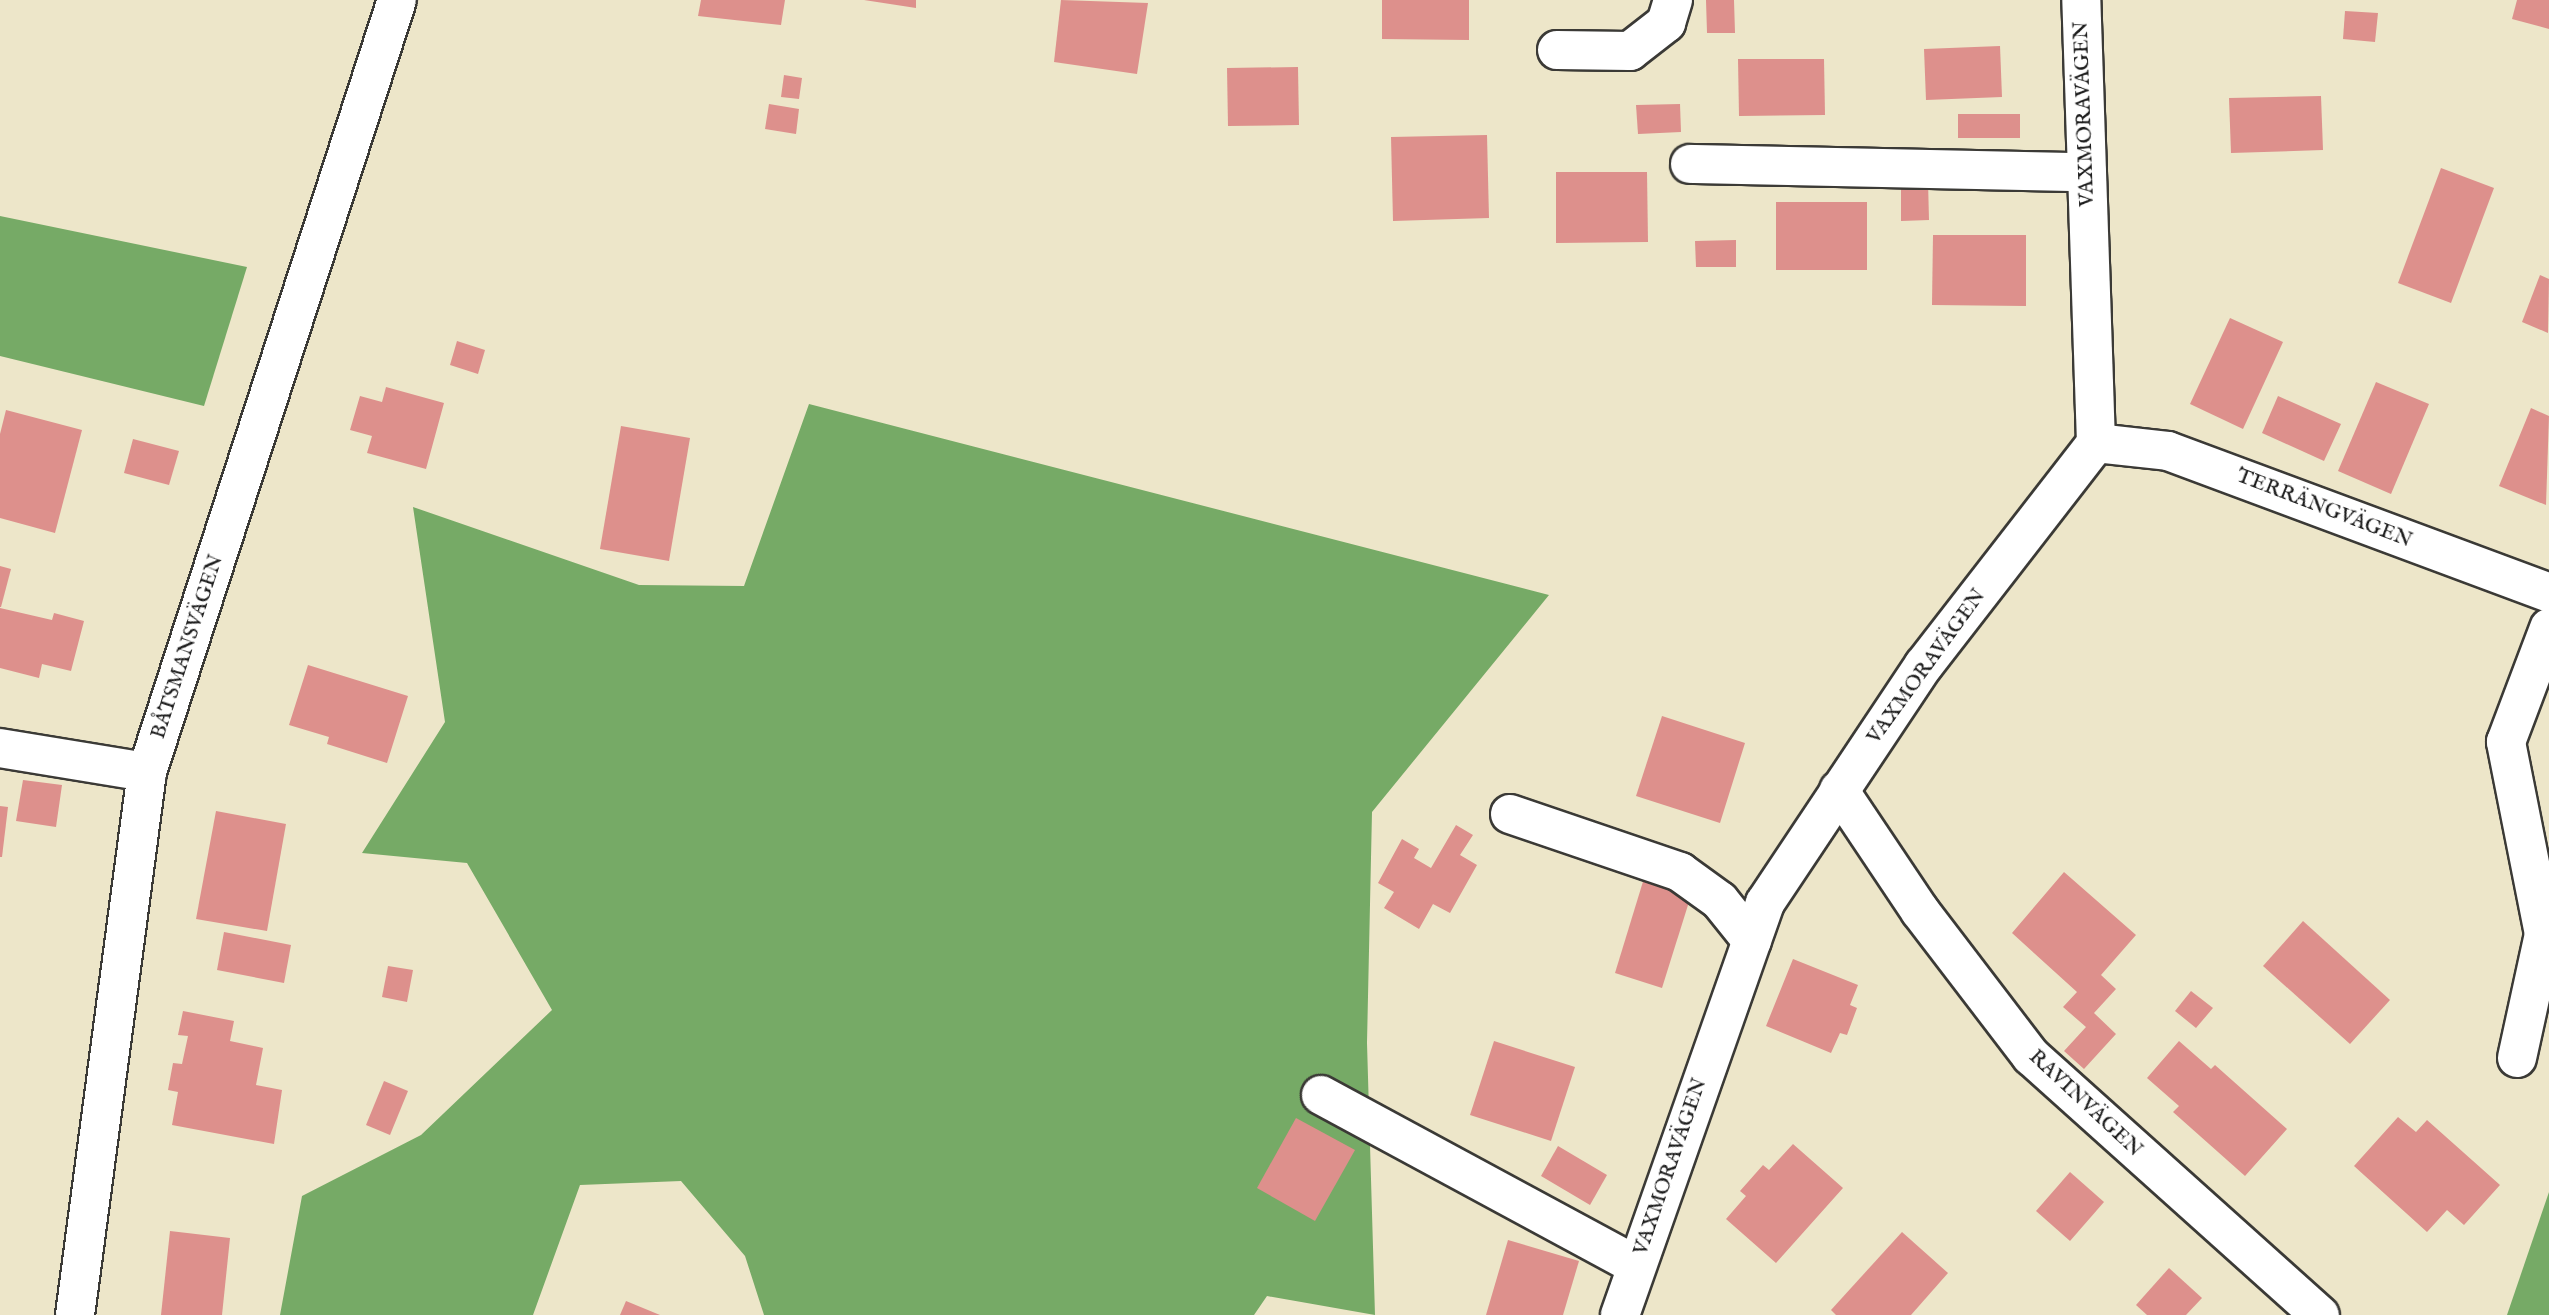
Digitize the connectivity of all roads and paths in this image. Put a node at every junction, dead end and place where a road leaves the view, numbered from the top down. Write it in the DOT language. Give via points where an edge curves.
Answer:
graph roads {
  1 [pos="397,0"];
  2 [pos="1673,0"];
  3 [pos="2081,0"];
  4 [pos="1557,50"];
  5 [pos="1690,164"];
  6 [pos="2087,172"];
  7 [pos="2096,443"];
  8 [pos="2549,593"];
  9 [pos="2549,628"];
  10 [pos="0,748"];
  11 [pos="147,772"];
  12 [pos="1839,790"];
  13 [pos="1510,814"];
  14 [pos="1752,941"];
  15 [pos="2517,1058"];
  16 [pos="1321,1095"];
  17 [pos="1636,1265"];
  18 [pos="75,1315"];
  19 [pos="1620,1315"];
  20 [pos="2320,1315"];
  1 -- 11 [label="street, BÅTSMANSVÄGEN"];
  2 -- 4 [label="street" via="1666,23 1630,51"];
  3 -- 6 [label="street, VAXMORAVÄGEN"];
  5 -- 6 [label="street"];
  6 -- 7 [label="street, VAXMORAVÄGEN"];
  7 -- 8 [label="street, TERRÄNGVÄGEN" via="2168,451"];
  7 -- 12 [label="street, VAXMORAVÄGEN" via="1924,665"];
  9 -- 15 [label="street" via="2506,742 2544,934"];
  10 -- 11 [label="street"];
  11 -- 18 [label="street, BÅTSMANSVÄGEN"];
  12 -- 14 [label="street, VAXMORAVÄGEN" via="1765,903"];
  12 -- 20 [label="street, RAVINVÄGEN" via="1920,911 2031,1056"];
  13 -- 14 [label="street" via="1680,872 1720,901"];
  14 -- 17 [label="street, VAXMORAVÄGEN"];
  16 -- 17 [label="street"];
  17 -- 19 [label="street, VAXMORAVÄGEN"];
}
